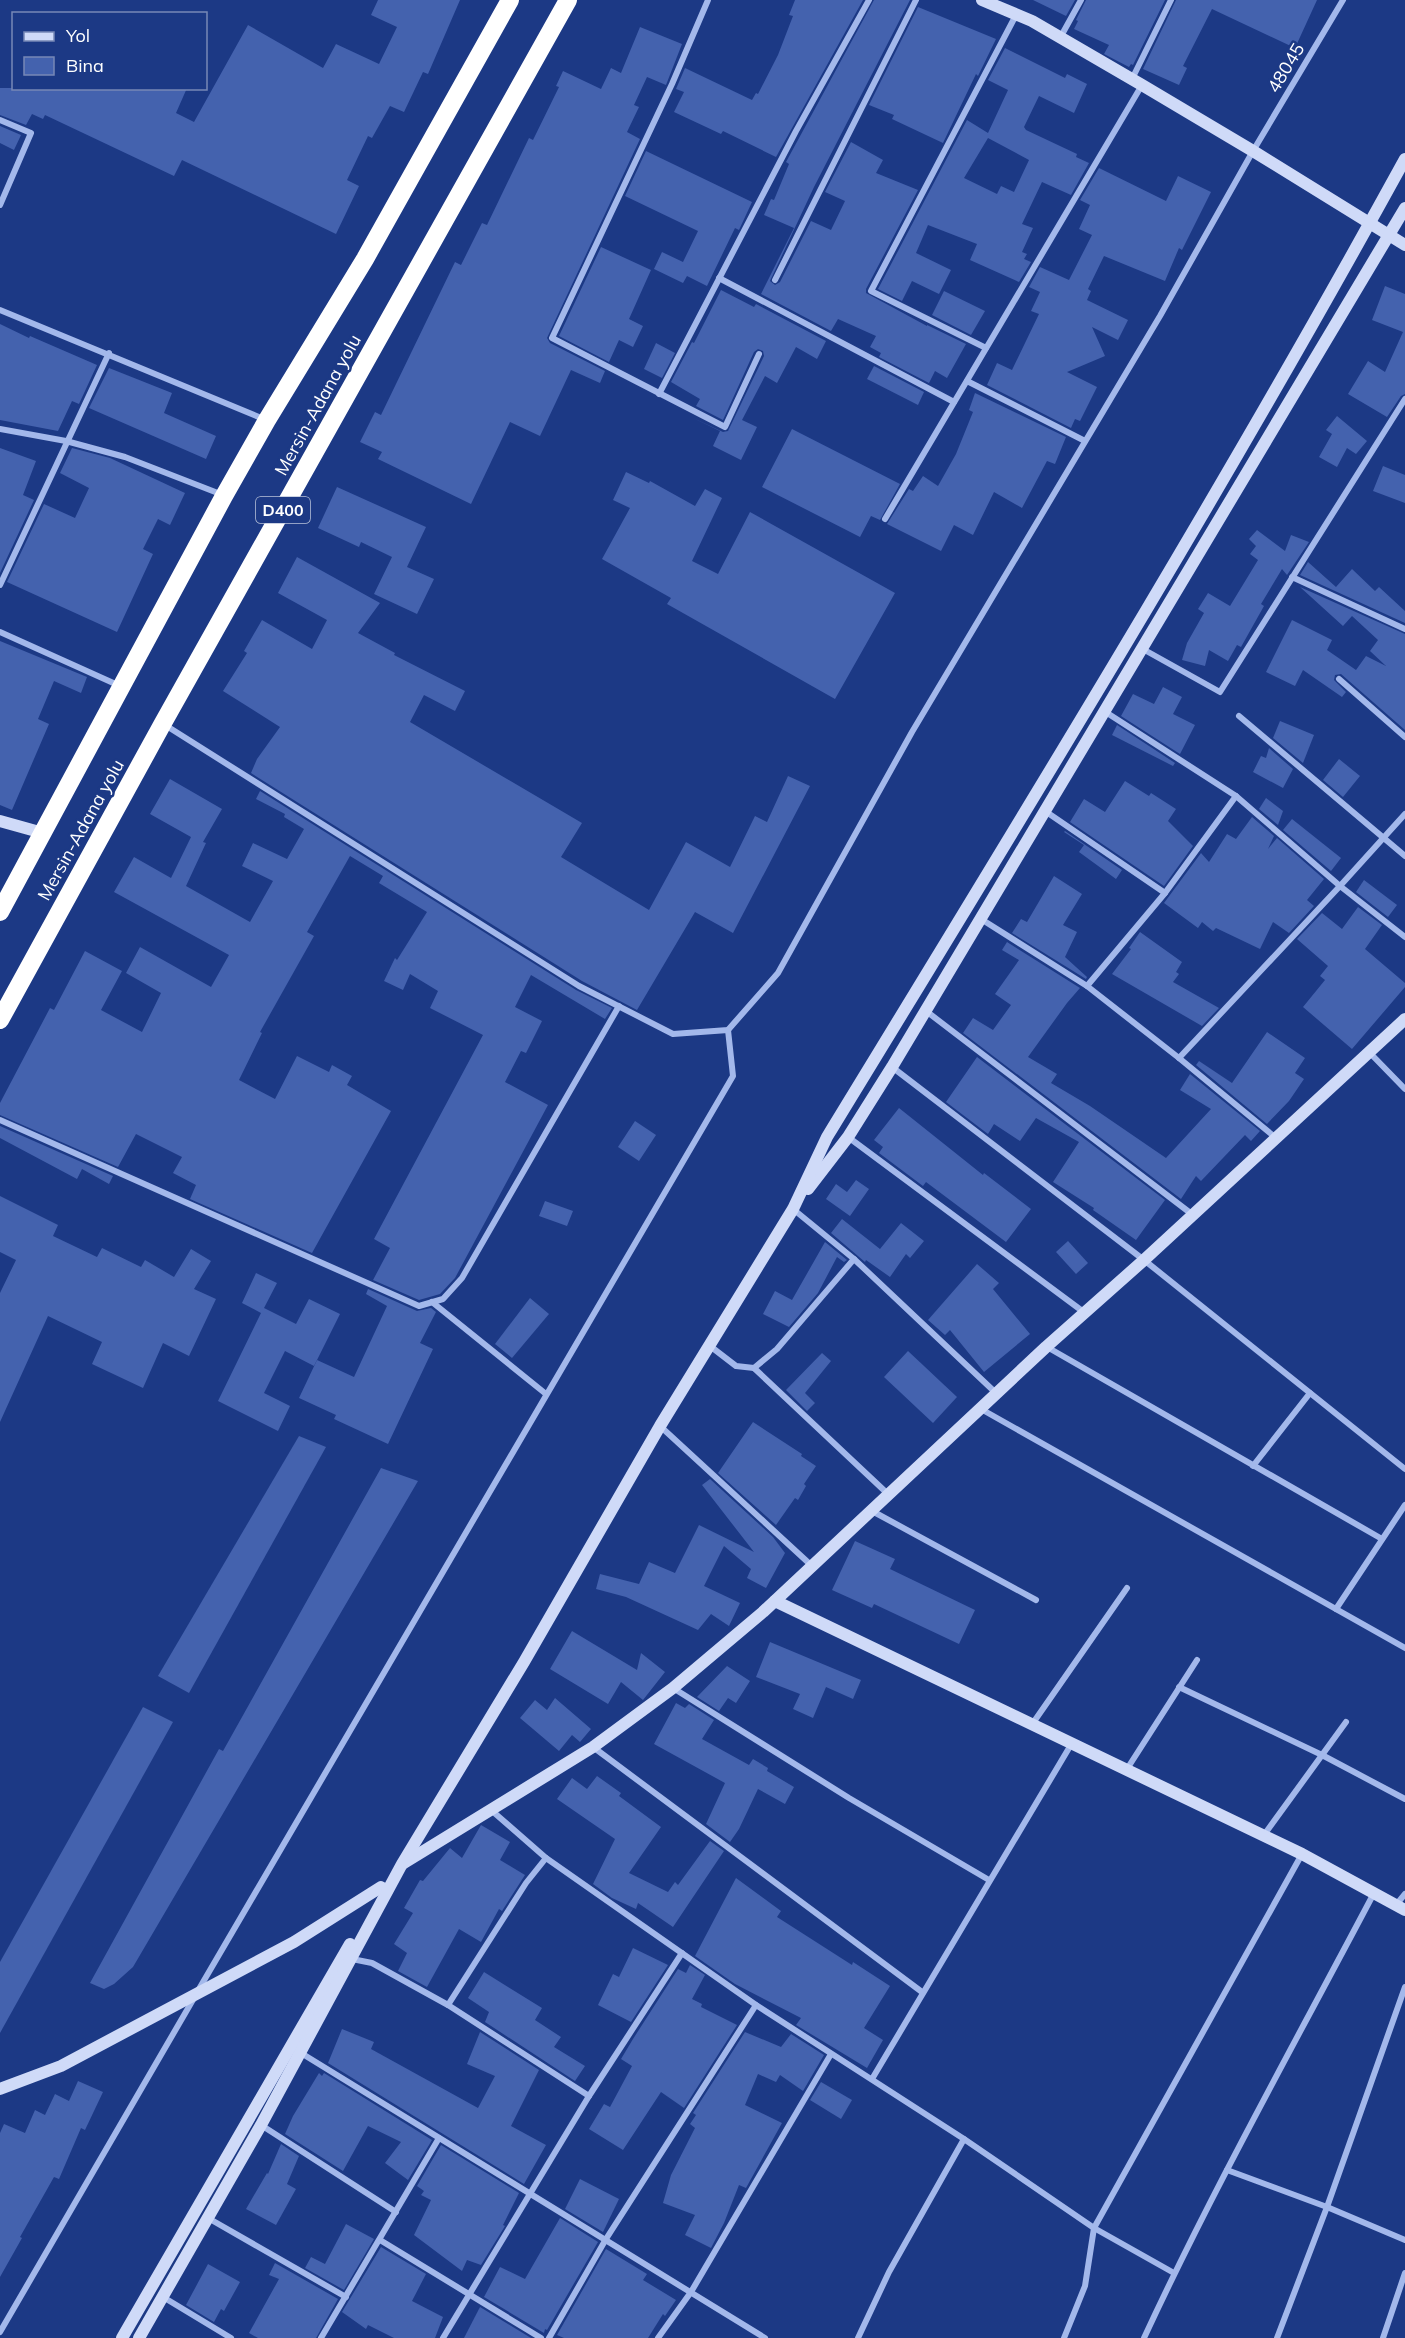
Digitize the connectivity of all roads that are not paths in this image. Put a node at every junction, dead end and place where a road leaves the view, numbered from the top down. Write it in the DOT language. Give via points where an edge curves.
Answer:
graph roads {
  1 [pos="510,0"];
  2 [pos="568,0"];
  3 [pos="708,0"];
  4 [pos="869,0"];
  5 [pos="916,0"];
  6 [pos="982,0"];
  7 [pos="1081,0"];
  8 [pos="1171,0"];
  9 [pos="1343,0"];
  10 [pos="995,3"];
  11 [pos="1016,15"];
  12 [pos="1060,38"];
  13 [pos="1137,82"];
  14 [pos="0,120"];
  15 [pos="1253,151"];
  16 [pos="1405,159"];
  17 [pos="0,205"];
  18 [pos="1405,208"];
  19 [pos="1370,222"];
  20 [pos="1390,236"];
  21 [pos="1405,245"];
  22 [pos="719,279"];
  23 [pos="775,280"];
  24 [pos="0,310"];
  25 [pos="986,348"];
  26 [pos="109,353"];
  27 [pos="759,354"];
  28 [pos="967,381"];
  29 [pos="659,394"];
  30 [pos="1405,399"];
  31 [pos="954,402"];
  32 [pos="267,420"];
  33 [pos="0,429"];
  34 [pos="66,441"];
  35 [pos="1085,441"];
  36 [pos="224,495"];
  37 [pos="885,519"];
  38 [pos="1292,577"];
  39 [pos="0,585"];
  40 [pos="1405,629"];
  41 [pos="0,632"];
  42 [pos="1142,648"];
  43 [pos="1339,679"];
  44 [pos="121,686"];
  45 [pos="1104,711"];
  46 [pos="1239,716"];
  47 [pos="163,723"];
  48 [pos="1405,737"];
  49 [pos="1236,796"];
  50 [pos="1045,811"];
  51 [pos="1405,814"];
  52 [pos="0,821"];
  53 [pos="43,833"];
  54 [pos="1383,838"];
  55 [pos="1405,856"];
  56 [pos="1340,886"];
  57 [pos="1165,893"];
  58 [pos="0,912"];
  59 [pos="981,919"];
  60 [pos="1405,937"];
  61 [pos="1088,986"];
  62 [pos="619,1006"];
  63 [pos="926,1010"];
  64 [pos="1405,1019"];
  65 [pos="0,1020"];
  66 [pos="728,1030"];
  67 [pos="1369,1052"];
  68 [pos="1179,1058"];
  69 [pos="892,1067"];
  70 [pos="1405,1089"];
  71 [pos="0,1120"];
  72 [pos="848,1137"];
  73 [pos="1276,1138"];
  74 [pos="793,1209"];
  75 [pos="1193,1215"];
  76 [pos="854,1259"];
  77 [pos="1144,1260"];
  78 [pos="432,1302"];
  79 [pos="1085,1313"];
  80 [pos="709,1346"];
  81 [pos="1046,1347"];
  82 [pos="754,1368"];
  83 [pos="1310,1393"];
  84 [pos="546,1394"];
  85 [pos="998,1394"];
  86 [pos="981,1410"];
  87 [pos="660,1426"];
  88 [pos="1253,1466"];
  89 [pos="1405,1469"];
  90 [pos="889,1495"];
  91 [pos="1405,1505"];
  92 [pos="872,1511"];
  93 [pos="1382,1539"];
  94 [pos="813,1566"];
  95 [pos="1127,1588"];
  96 [pos="1036,1600"];
  97 [pos="775,1601"];
  98 [pos="1336,1609"];
  99 [pos="1405,1648"];
  100 [pos="1197,1660"];
  101 [pos="1179,1687"];
  102 [pos="673,1688"];
  103 [pos="1346,1722"];
  104 [pos="1033,1723"];
  105 [pos="1073,1742"];
  106 [pos="593,1747"];
  107 [pos="1322,1755"];
  108 [pos="1127,1769"];
  109 [pos="1405,1799"];
  110 [pos="491,1809"];
  111 [pos="1264,1835"];
  112 [pos="1302,1854"];
  113 [pos="546,1858"];
  114 [pos="402,1864"];
  115 [pos="989,1880"];
  116 [pos="381,1887"];
  117 [pos="1374,1893"];
  118 [pos="1405,1894"];
  119 [pos="1400,1907"];
  120 [pos="682,1953"];
  121 [pos="351,1959"];
  122 [pos="338,1966"];
  123 [pos="1405,1987"];
  124 [pos="922,1992"];
  125 [pos="197,1994"];
  126 [pos="448,2005"];
  127 [pos="756,2005"];
  128 [pos="301,2053"];
  129 [pos="831,2054"];
  130 [pos="872,2079"];
  131 [pos="0,2089"];
  132 [pos="589,2096"];
  133 [pos="261,2125"];
  134 [pos="439,2138"];
  135 [pos="964,2139"];
  136 [pos="1227,2170"];
  137 [pos="530,2193"];
  138 [pos="1327,2207"];
  139 [pos="396,2212"];
  140 [pos="208,2218"];
  141 [pos="1094,2228"];
  142 [pos="606,2239"];
  143 [pos="380,2240"];
  144 [pos="1405,2240"];
  145 [pos="1174,2273"];
  146 [pos="1405,2273"];
  147 [pos="691,2292"];
  148 [pos="469,2295"];
  149 [pos="163,2297"];
  150 [pos="346,2297"];
  151 [pos="0,2332"];
  152 [pos="122,2338"];
  153 [pos="139,2338"];
  154 [pos="231,2338"];
  155 [pos="321,2338"];
  156 [pos="443,2338"];
  157 [pos="541,2338"];
  158 [pos="549,2338"];
  159 [pos="658,2338"];
  160 [pos="765,2338"];
  161 [pos="858,2338"];
  162 [pos="1064,2338"];
  163 [pos="1144,2338"];
  164 [pos="1277,2338"];
  165 [pos="1383,2338"];
  1 -- 32 [label="highway, Mersin-Adana yolu" via="366,259"];
  2 -- 47 [label="highway, Mersin-Adana yolu / D400"];
  3 -- 29 [label="street" via="552,338"];
  4 -- 22 [label="street"];
  5 -- 23 [label="street"];
  6 -- 10 [label="main road"];
  7 -- 12 [label="street"];
  8 -- 13 [label="street"];
  9 -- 15 [label="street, 48045"];
  10 -- 11 [label="main road"];
  11 -- 12 [label="main road"];
  11 -- 25 [label="street" via="871,291"];
  12 -- 13 [label="main road"];
  13 -- 15 [label="main road"];
  13 -- 25 [label="street"];
  14 -- 17 [label="street" via="31,133"];
  15 -- 19 [label="main road"];
  15 -- 35 [label="street, 48045"];
  16 -- 19 [label="main road"];
  18 -- 20 [label="main road"];
  19 -- 20 [label="main road"];
  19 -- 74 [label="main road" via="1159,591 827,1137"];
  20 -- 21 [label="main road"];
  20 -- 42 [label="main road"];
  22 -- 29 [label="street"];
  22 -- 31 [label="street"];
  24 -- 26 [label="street"];
  25 -- 28 [label="street"];
  26 -- 32 [label="street"];
  26 -- 34 [label="street"];
  27 -- 29 [label="street" via="724,427"];
  28 -- 31 [label="street"];
  28 -- 35 [label="street"];
  30 -- 38 [label="street"];
  31 -- 37 [label="street"];
  32 -- 36 [label="highway, Mersin-Adana yolu"];
  33 -- 34 [label="street"];
  34 -- 36 [label="street"];
  34 -- 39 [label="street"];
  35 -- 66 [label="street, 48045" via="912,732 778,973"];
  36 -- 44 [label="highway, Mersin-Adana yolu"];
  38 -- 40 [label="street"];
  38 -- 42 [label="street" via="1220,692"];
  41 -- 44 [label="street"];
  42 -- 45 [label="main road"];
  43 -- 48 [label="street"];
  44 -- 53 [label="highway, Mersin-Adana yolu"];
  45 -- 49 [label="street"];
  45 -- 50 [label="main road"];
  46 -- 54 [label="street"];
  47 -- 62 [label="street" via="579,986"];
  47 -- 65 [label="highway, Mersin-Adana yolu / D400"];
  49 -- 56 [label="street"];
  49 -- 57 [label="street"];
  50 -- 57 [label="street"];
  50 -- 59 [label="main road"];
  51 -- 54 [label="street"];
  52 -- 53 [label="main road"];
  53 -- 58 [label="highway, Mersin-Adana yolu"];
  54 -- 55 [label="street"];
  54 -- 56 [label="street"];
  56 -- 60 [label="street"];
  56 -- 68 [label="street"];
  57 -- 61 [label="street"];
  59 -- 61 [label="street"];
  59 -- 63 [label="main road"];
  61 -- 68 [label="street"];
  62 -- 66 [label="street" via="674,1034"];
  62 -- 78 [label="street" via="462,1278 443,1299"];
  63 -- 69 [label="main road"];
  63 -- 75 [label="street"];
  64 -- 67 [label="main road"];
  66 -- 84 [label="street" via="733,1076"];
  67 -- 70 [label="street"];
  67 -- 73 [label="main road"];
  68 -- 73 [label="street"];
  69 -- 72 [label="main road"];
  69 -- 77 [label="street"];
  71 -- 78 [label="street" via="418,1306"];
  72 -- 74 [label="main road"];
  72 -- 79 [label="street"];
  73 -- 75 [label="main road"];
  74 -- 76 [label="street"];
  74 -- 80 [label="main road"];
  75 -- 77 [label="main road"];
  76 -- 82 [label="street" via="777,1349"];
  76 -- 85 [label="street"];
  77 -- 79 [label="main road"];
  77 -- 83 [label="street"];
  78 -- 84 [label="street"];
  79 -- 81 [label="main road"];
  80 -- 82 [label="street" via="736,1366"];
  80 -- 87 [label="main road"];
  81 -- 85 [label="main road"];
  81 -- 88 [label="street"];
  82 -- 90 [label="street"];
  83 -- 88 [label="street"];
  83 -- 89 [label="street"];
  84 -- 125 [label="street"];
  85 -- 86 [label="main road"];
  86 -- 90 [label="main road"];
  86 -- 98 [label="street"];
  87 -- 94 [label="street"];
  87 -- 114 [label="main road"];
  88 -- 93 [label="street"];
  90 -- 92 [label="main road"];
  91 -- 93 [label="street"];
  92 -- 94 [label="main road"];
  92 -- 96 [label="street"];
  93 -- 98 [label="street"];
  94 -- 97 [label="main road"];
  95 -- 104 [label="street"];
  97 -- 102 [label="main road"];
  97 -- 104 [label="main road"];
  98 -- 99 [label="street"];
  100 -- 101 [label="street"];
  101 -- 107 [label="street"];
  101 -- 108 [label="street"];
  102 -- 106 [label="main road"];
  102 -- 115 [label="street"];
  103 -- 107 [label="street"];
  104 -- 105 [label="main road"];
  105 -- 108 [label="main road"];
  105 -- 115 [label="street"];
  106 -- 110 [label="main road"];
  106 -- 124 [label="street"];
  107 -- 109 [label="street"];
  107 -- 111 [label="street"];
  108 -- 111 [label="main road"];
  110 -- 113 [label="street"];
  110 -- 114 [label="main road"];
  111 -- 112 [label="main road"];
  112 -- 117 [label="main road"];
  112 -- 141 [label="street"];
  113 -- 120 [label="street"];
  113 -- 126 [label="street"];
  114 -- 116 [label="main road"];
  114 -- 121 [label="main road"];
  115 -- 124 [label="street"];
  116 -- 122 [label="main road"];
  116 -- 125 [label="main road" via="294,1942"];
  117 -- 119 [label="main road"];
  117 -- 136 [label="street"];
  118 -- 119 [label="street"];
  120 -- 127 [label="street"];
  120 -- 132 [label="street"];
  121 -- 122 [label="street"];
  121 -- 126 [label="street" via="372,1963"];
  121 -- 128 [label="main road"];
  122 -- 152 [label="main road"];
  123 -- 138 [label="street"];
  124 -- 130 [label="street"];
  125 -- 131 [label="main road" via="61,2066"];
  125 -- 151 [label="street"];
  126 -- 132 [label="street"];
  127 -- 129 [label="street"];
  127 -- 142 [label="street"];
  128 -- 133 [label="main road"];
  128 -- 134 [label="street"];
  129 -- 130 [label="street"];
  129 -- 147 [label="street"];
  130 -- 135 [label="street"];
  132 -- 137 [label="street"];
  133 -- 139 [label="street"];
  133 -- 140 [label="main road"];
  134 -- 137 [label="street"];
  134 -- 139 [label="street"];
  135 -- 141 [label="street"];
  135 -- 161 [label="street" via="889,2272"];
  136 -- 138 [label="street"];
  136 -- 145 [label="street"];
  137 -- 142 [label="street"];
  137 -- 148 [label="street"];
  138 -- 144 [label="street"];
  138 -- 164 [label="street"];
  139 -- 143 [label="street"];
  140 -- 149 [label="main road"];
  140 -- 150 [label="street"];
  141 -- 145 [label="street"];
  141 -- 162 [label="street" via="1085,2286"];
  142 -- 147 [label="street"];
  142 -- 158 [label="street"];
  143 -- 148 [label="street"];
  143 -- 150 [label="street"];
  145 -- 163 [label="street"];
  146 -- 165 [label="street"];
  147 -- 159 [label="street"];
  147 -- 160 [label="street"];
  148 -- 156 [label="street"];
  148 -- 157 [label="street"];
  149 -- 153 [label="main road"];
  149 -- 154 [label="street"];
  150 -- 155 [label="street"];
}
